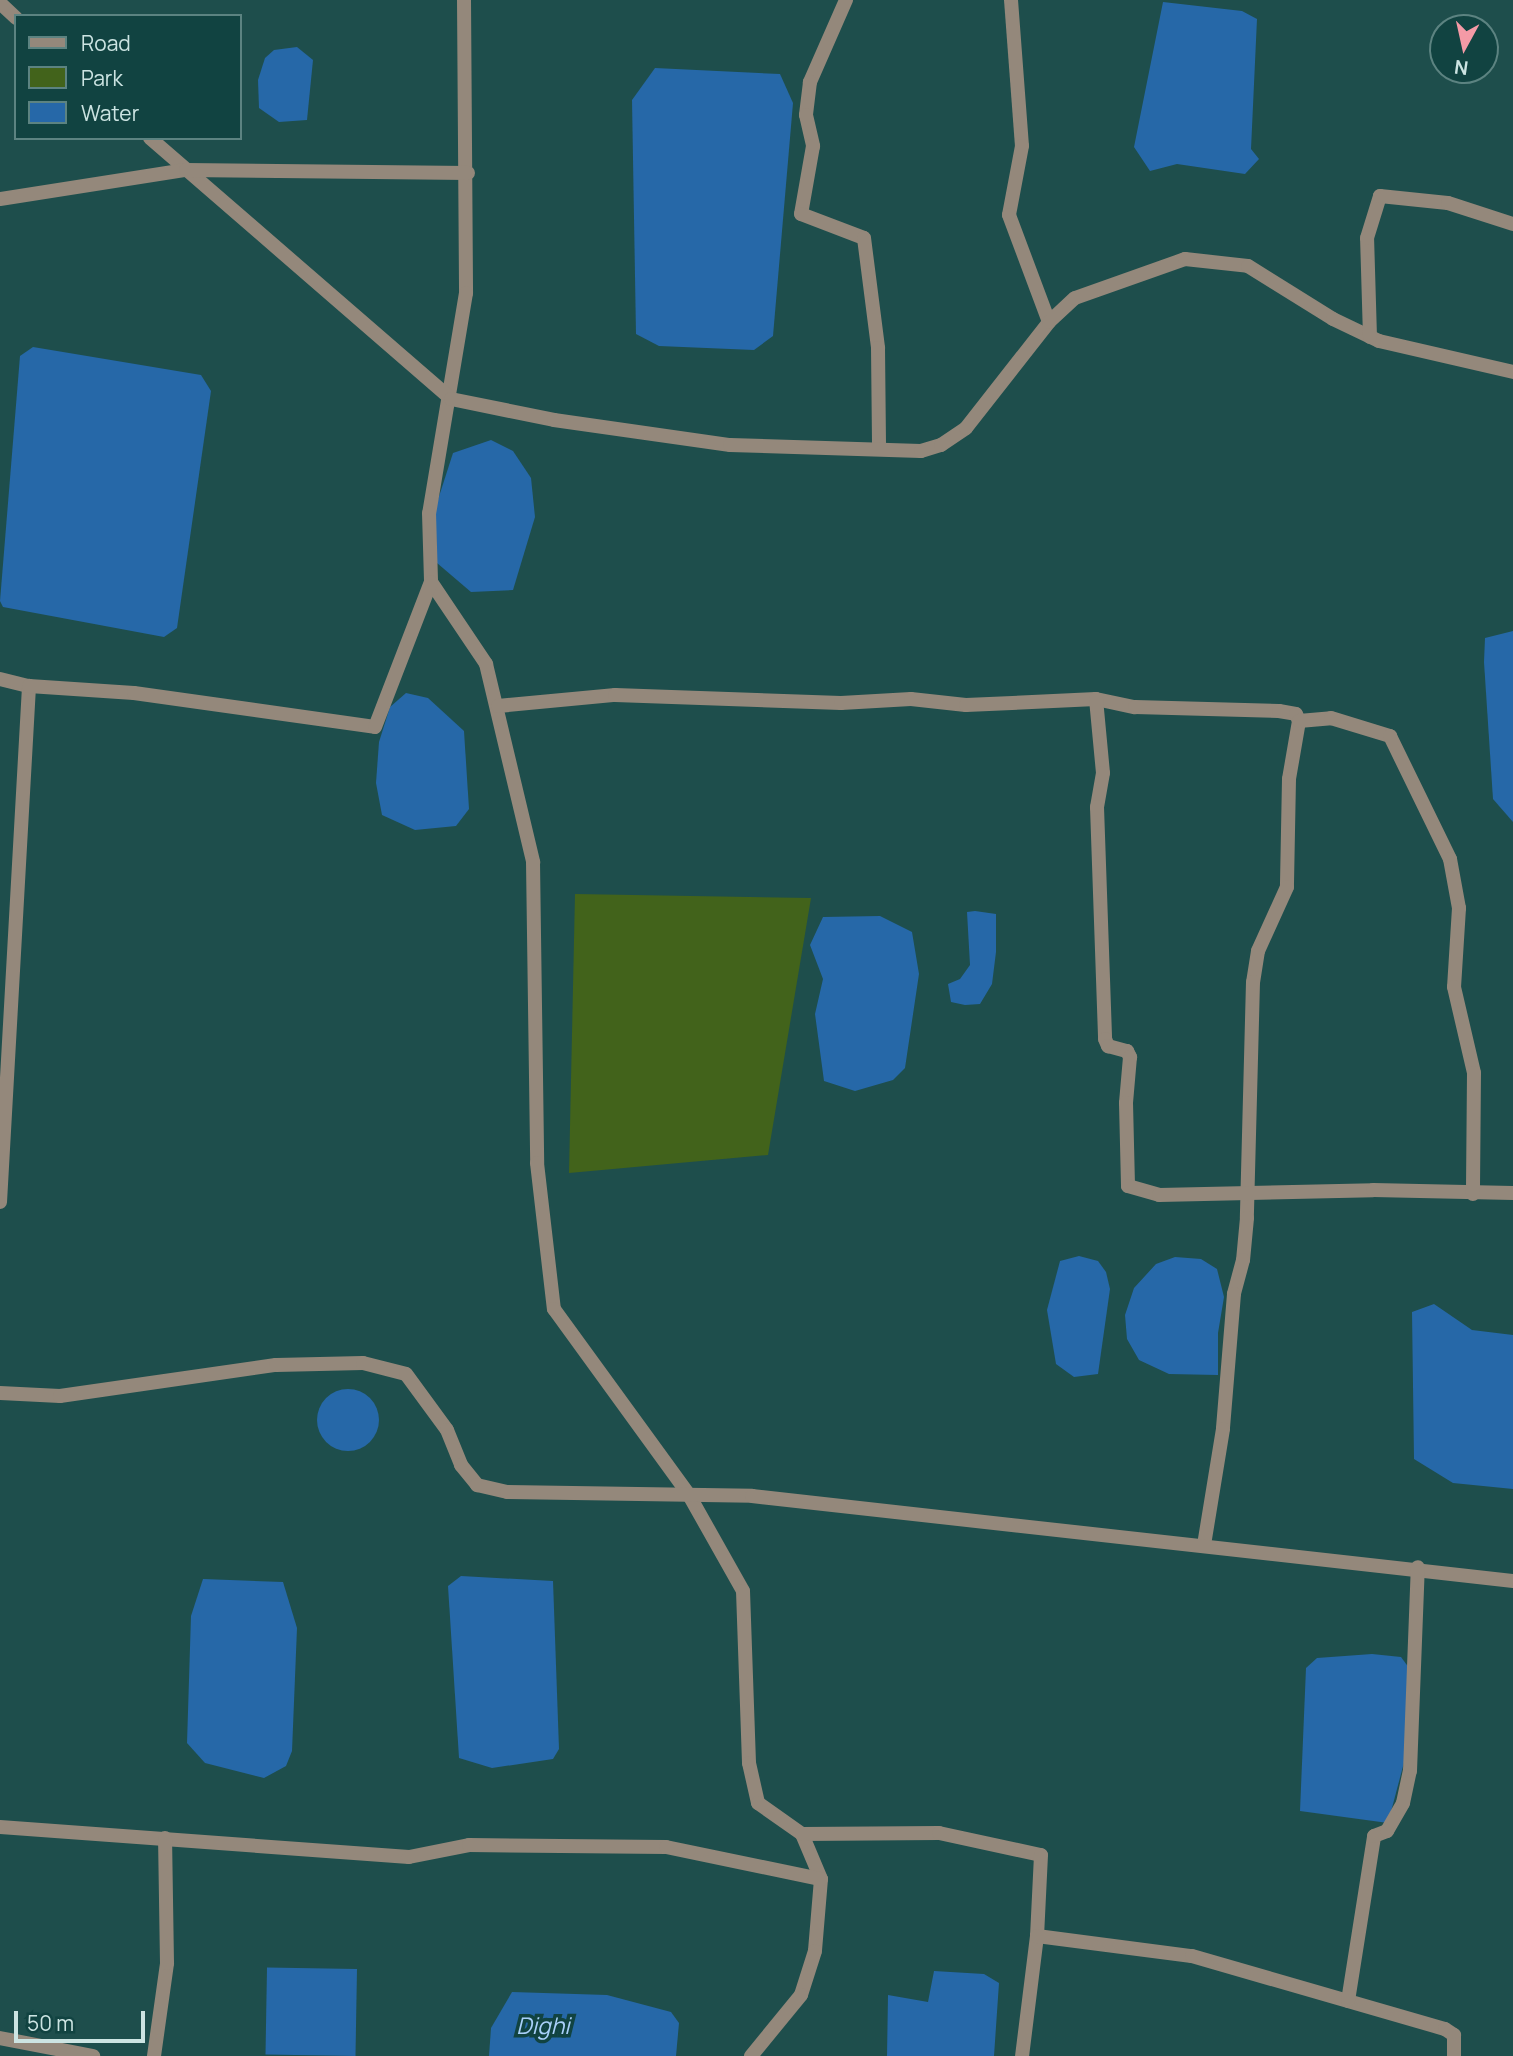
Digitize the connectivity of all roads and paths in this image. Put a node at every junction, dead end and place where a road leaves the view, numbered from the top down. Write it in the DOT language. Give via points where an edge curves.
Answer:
graph roads {
  1 [pos="464,0"];
  2 [pos="846,0"];
  3 [pos="1011,0"];
  4 [pos="0,4"];
  5 [pos="14,16"];
  6 [pos="152,140"];
  7 [pos="186,170"];
  8 [pos="468,173"];
  9 [pos="0,199"];
  10 [pos="1513,224"];
  11 [pos="1049,322"];
  12 [pos="1370,337"];
  13 [pos="1513,372"];
  14 [pos="451,399"];
  15 [pos="879,448"];
  16 [pos="431,582"];
  17 [pos="0,678"];
  18 [pos="29,686"];
  19 [pos="1096,699"];
  20 [pos="498,706"];
  21 [pos="1299,720"];
  22 [pos="1513,1193"];
  23 [pos="1473,1194"];
  24 [pos="1247,1195"];
  25 [pos="0,1202"];
  26 [pos="0,1393"];
  27 [pos="689,1495"];
  28 [pos="1204,1545"];
  29 [pos="1418,1567"];
  30 [pos="1513,1581"];
  31 [pos="0,1827"];
  32 [pos="802,1834"];
  33 [pos="165,1838"];
  34 [pos="821,1879"];
  35 [pos="1037,1936"];
  36 [pos="1348,2001"];
  37 [pos="0,2038"];
  38 [pos="93,2056"];
  39 [pos="154,2056"];
  40 [pos="751,2056"];
  41 [pos="1022,2056"];
  42 [pos="1454,2056"];
  1 -- 8 [label="street"];
  2 -- 15 [label="street" via="810,82 806,115 813,146 801,214 864,238 878,348"];
  3 -- 11 [label="street" via="1022,146 1009,215"];
  4 -- 5 [label="street"];
  6 -- 7 [label="street"];
  7 -- 8 [label="street"];
  7 -- 9 [label="street"];
  7 -- 14 [label="street"];
  8 -- 14 [label="street" via="466,292"];
  10 -- 12 [label="street" via="1448,203 1380,196 1367,238"];
  11 -- 12 [label="street" via="1075,298 1093,289 1185,259 1248,266"];
  11 -- 15 [label="street" via="966,428 941,445 921,451"];
  12 -- 13 [label="street" via="1402,349"];
  14 -- 15 [label="street" via="554,420 730,444"];
  14 -- 16 [label="street" via="429,513"];
  16 -- 18 [label="street" via="376,727 134,692"];
  16 -- 20 [label="street" via="486,664"];
  17 -- 18 [label="street"];
  18 -- 25 [label="street"];
  19 -- 20 [label="street" via="978,705 911,699 841,703 615,695"];
  19 -- 21 [label="street" via="1135,707 1279,711 1296,714"];
  19 -- 24 [label="street" via="1103,773 1097,807 1105,1038 1108,1046 1127,1051 1130,1057 1128,1186 1159,1195"];
  20 -- 27 [label="street" via="533,862 537,1163 554,1309"];
  21 -- 23 [label="street" via="1331,718 1390,736 1450,859 1460,908 1454,987 1474,1073"];
  21 -- 24 [label="street" via="1289,779 1287,887 1261,942 1253,982"];
  22 -- 23 [label="street"];
  23 -- 24 [label="street" via="1373,1190"];
  24 -- 28 [label="street" via="1223,1429"];
  26 -- 27 [label="street" via="60,1396 276,1365 363,1363 406,1374 447,1430 461,1465 477,1485 507,1492"];
  27 -- 28 [label="street" via="752,1496"];
  27 -- 32 [label="street" via="743,1591 749,1763 758,1803"];
  28 -- 29 [label="street"];
  29 -- 30 [label="street"];
  29 -- 36 [label="street" via="1410,1771 1403,1803 1387,1832 1374,1836"];
  31 -- 33 [label="street"];
  32 -- 34 [label="street"];
  32 -- 35 [label="street" via="939,1833 1041,1855"];
  33 -- 34 [label="street" via="409,1857 469,1845 666,1847"];
  33 -- 39 [label="street" via="167,1963"];
  34 -- 40 [label="street" via="815,1951 801,1995"];
  35 -- 36 [label="street" via="1192,1956"];
  35 -- 41 [label="street"];
  36 -- 42 [label="street" via="1445,2029 1454,2035"];
  37 -- 38 [label="street"];
}
